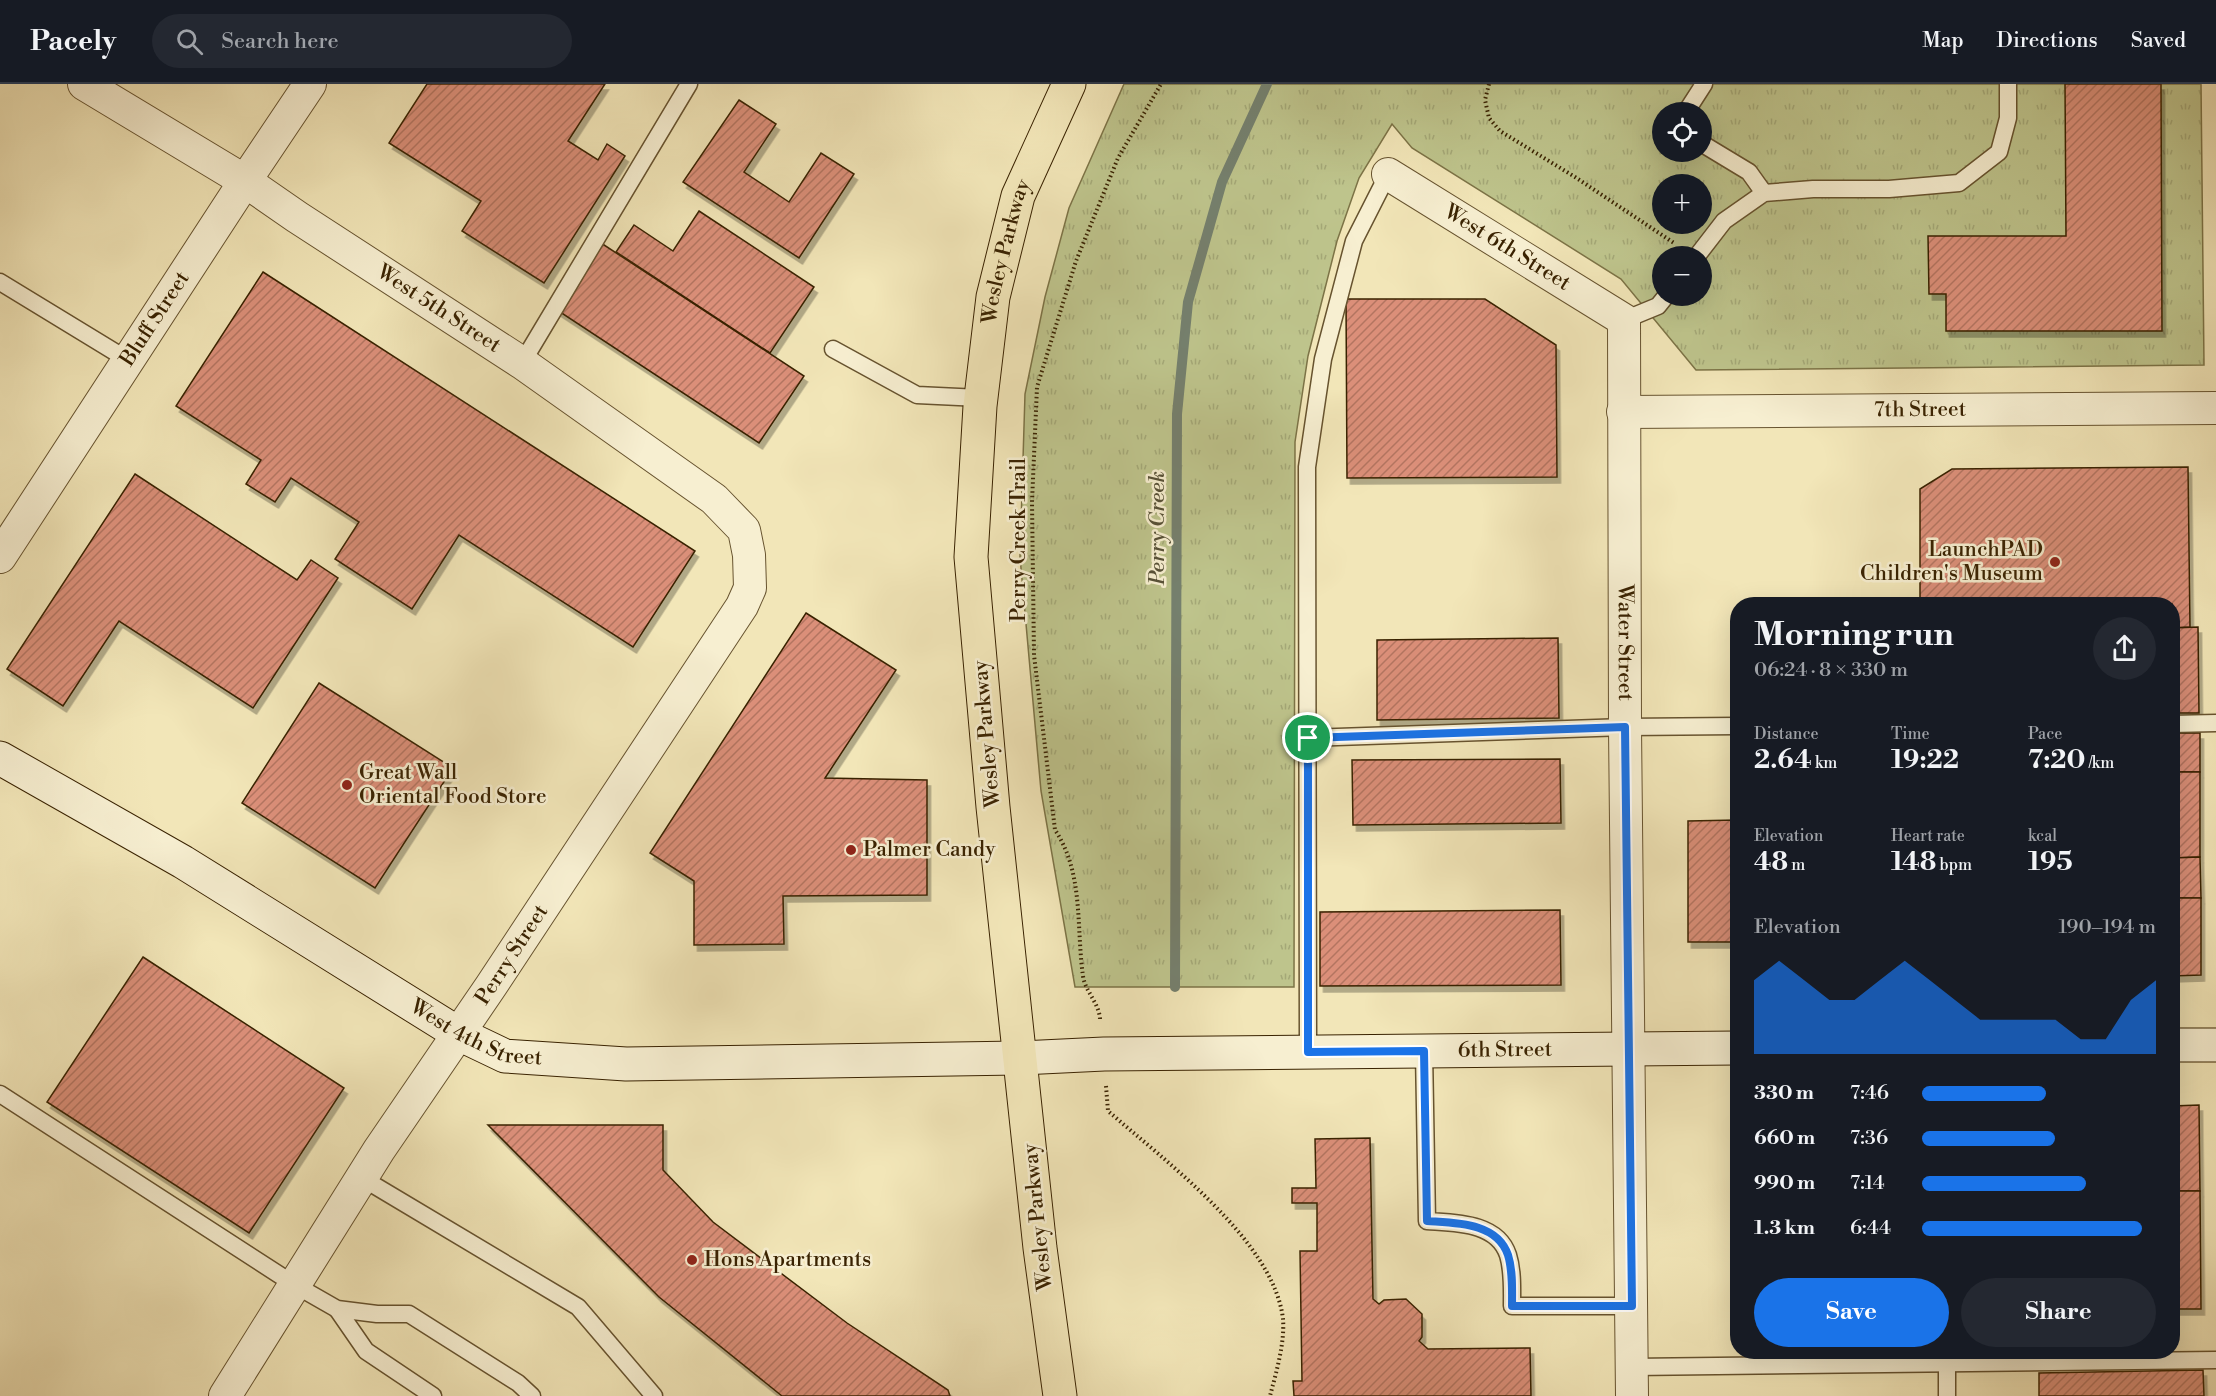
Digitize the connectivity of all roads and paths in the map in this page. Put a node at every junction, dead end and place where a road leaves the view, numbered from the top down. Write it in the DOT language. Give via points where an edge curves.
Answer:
graph roads {
  1 [pos="84,84"];
  2 [pos="310,84"];
  3 [pos="689,84"];
  4 [pos="1069,84"];
  5 [pos="1161,84"];
  6 [pos="1489,84"];
  7 [pos="1704,84"];
  8 [pos="2008,84"];
  9 [pos="1692,102"];
  10 [pos="1712,150"];
  11 [pos="1388,174"];
  12 [pos="245,181"];
  13 [pos="1764,194"];
  14 [pos="1675,244"];
  15 [pos="1705,246"];
  16 [pos="0,282"];
  17 [pos="1658,306"];
  18 [pos="1624,320"];
  19 [pos="833,349"];
  20 [pos="128,360"];
  21 [pos="522,363"];
  22 [pos="980,398"];
  23 [pos="2216,408"];
  24 [pos="1623,412"];
  25 [pos="0,557"];
  26 [pos="749,571"];
  27 [pos="2216,723"];
  28 [pos="2180,724"];
  29 [pos="1730,726"];
  30 [pos="1625,727"];
  31 [pos="1308,738"];
  32 [pos="0,758"];
  33 [pos="1100,1013"];
  34 [pos="459,1034"];
  35 [pos="2216,1045"];
  36 [pos="2180,1046"];
  37 [pos="1730,1048"];
  38 [pos="1629,1049"];
  39 [pos="1424,1051"];
  40 [pos="1308,1052"];
  41 [pos="1021,1058"];
  42 [pos="0,1094"];
  43 [pos="1108,1111"];
  44 [pos="362,1178"];
  45 [pos="295,1285"];
  46 [pos="1632,1306"];
  47 [pos="337,1309"];
  48 [pos="1922,1359"];
  49 [pos="1947,1359"];
  50 [pos="2126,1359"];
  51 [pos="2216,1360"];
  52 [pos="1632,1382"];
  53 [pos="225,1396"];
  54 [pos="433,1396"];
  55 [pos="532,1396"];
  56 [pos="654,1396"];
  57 [pos="1060,1396"];
  58 [pos="1270,1396"];
  59 [pos="1947,1396"];
  1 -- 12 [label="street, West 5th Street"];
  2 -- 12 [label="street, Bluff Street"];
  3 -- 21 [label="lane"];
  4 -- 22 [label="main road, Wesley Parkway" via="1018,196 993,297"];
  5 -- 33 [label="path, Perry Creek Trail" via="1114,168 1076,261 1037,387 1032,502 1034,655 1055,830 1066,846 1074,870 1083,979"];
  6 -- 14 [label="path" via="1485,100 1489,118 1500,131"];
  7 -- 9 [label="lane"];
  8 -- 13 [label="lane" via="2008,118 1999,152 1959,183"];
  10 -- 13 [label="lane" via="1749,172"];
  11 -- 18 [label="street, West 6th Street"];
  11 -- 31 [label="lane" via="1354,241 1323,359 1309,456"];
  12 -- 20 [label="street, Bluff Street"];
  12 -- 21 [label="street, West 5th Street"];
  13 -- 15 [label="lane" via="1724,221"];
  16 -- 20 [label="lane"];
  17 -- 18 [label="lane"];
  18 -- 24 [label="street, Water Street"];
  19 -- 22 [label="lane" via="917,395"];
  20 -- 25 [label="street, Bluff Street"];
  21 -- 26 [label="street, West 5th Street" via="714,499 744,530"];
  22 -- 41 [label="main road, Wesley Parkway" via="971,557"];
  23 -- 24 [label="street, 7th Street"];
  24 -- 30 [label="street, Water Street"];
  26 -- 34 [label="street, Perry Street" via="750,588 742,606"];
  27 -- 28 [label="lane"];
  29 -- 30 [label="lane"];
  30 -- 31 [label="lane"];
  30 -- 38 [label="street, Water Street"];
  31 -- 40 [label="lane"];
  32 -- 34 [label="main road, West 4th Street" via="183,862"];
  34 -- 41 [label="main road, West 4th Street" via="505,1056 626,1064"];
  34 -- 44 [label="street, Perry Street"];
  35 -- 36 [label="main road"];
  37 -- 38 [label="main road, 6th Street"];
  38 -- 39 [label="main road, 6th Street"];
  38 -- 46 [label="street, Water Street"];
  39 -- 40 [label="main road, 6th Street"];
  39 -- 46 [label="lane" via="1427,1221 1477,1226 1497,1237 1508,1254 1512,1306"];
  40 -- 41 [label="main road, 6th Street"];
  41 -- 57 [label="main road, Wesley Parkway"];
  42 -- 45 [label="lane"];
  43 -- 58 [label="path" via="1208,1198 1251,1246 1272,1282 1283,1319 1280,1361"];
  44 -- 45 [label="street, Perry Street"];
  44 -- 56 [label="lane" via="578,1307"];
  45 -- 47 [label="lane"];
  45 -- 53 [label="street, Perry Street"];
  46 -- 52 [label="street, Water Street"];
  47 -- 54 [label="lane" via="366,1351"];
  47 -- 55 [label="lane" via="409,1314 518,1383"];
  48 -- 52 [label="lane"];
  49 -- 59 [label="lane"];
  50 -- 51 [label="lane"];
}
